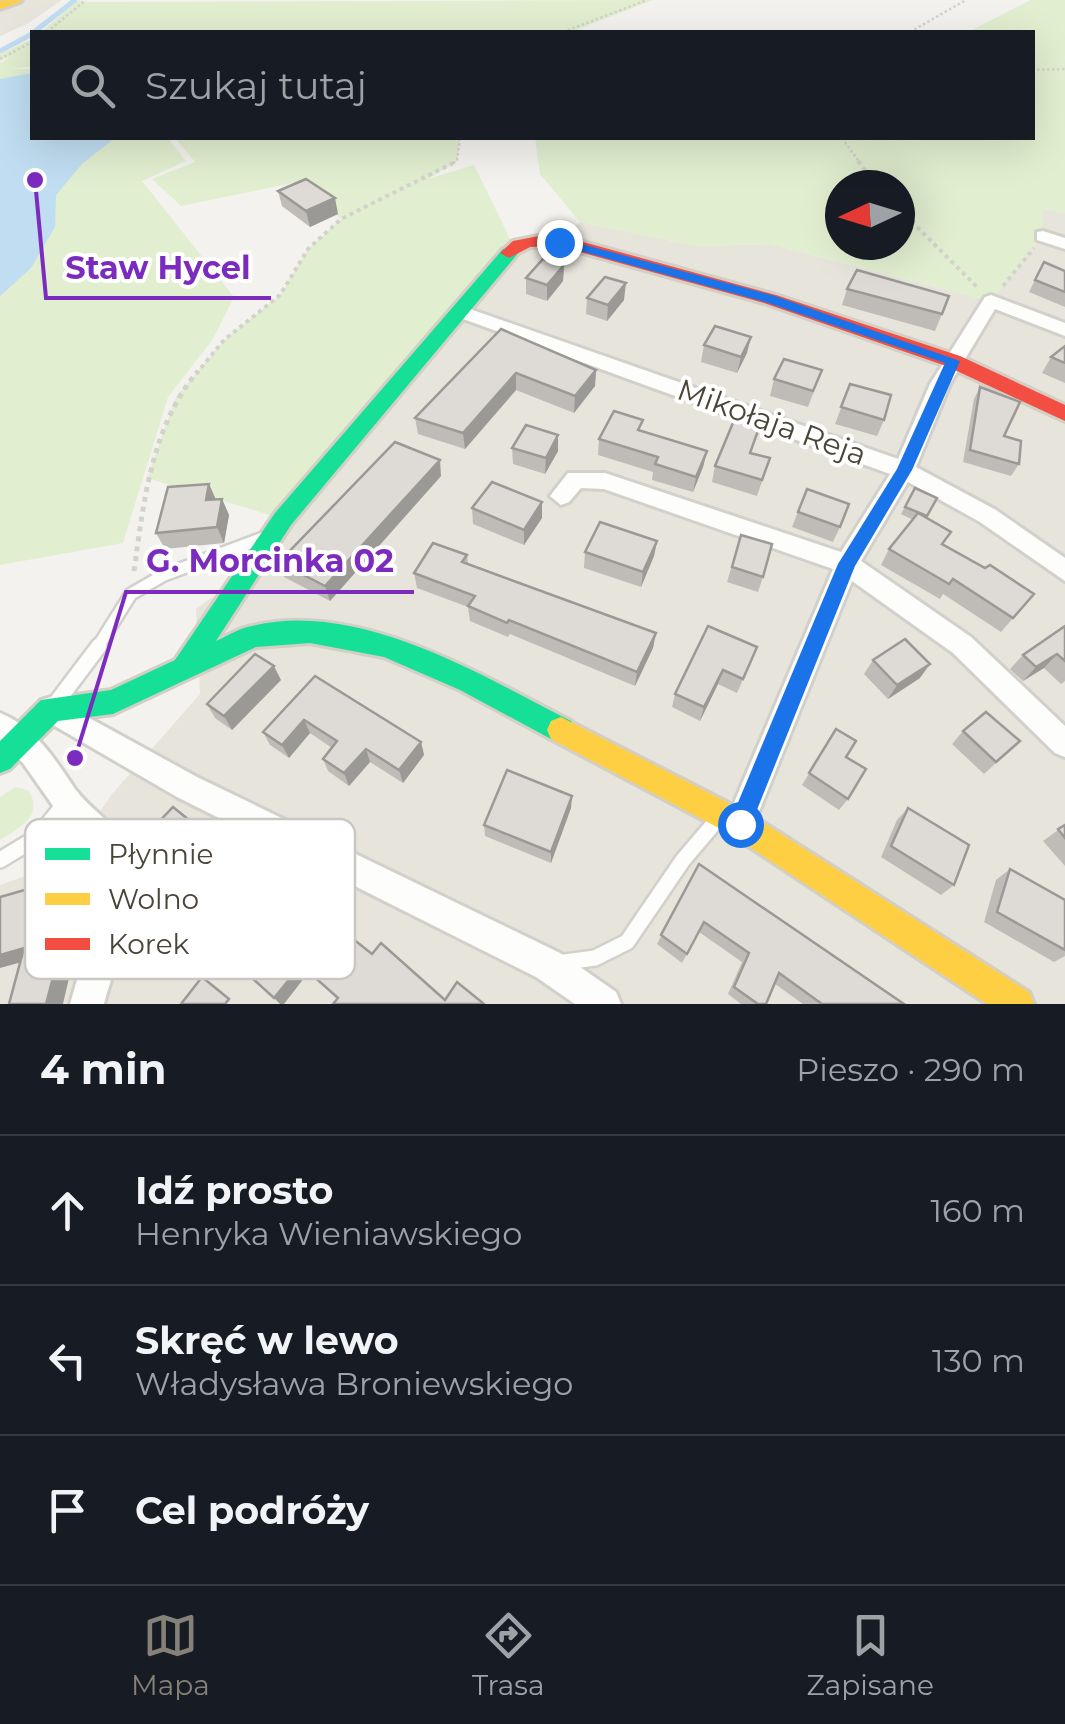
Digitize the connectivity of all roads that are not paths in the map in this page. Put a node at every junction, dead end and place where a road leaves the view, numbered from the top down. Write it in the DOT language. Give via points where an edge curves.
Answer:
graph roads {
  1 [pos="16,0"];
  2 [pos="0,5"];
  3 [pos="1043,236"];
  4 [pos="1065,244"];
  5 [pos="461,312"];
  6 [pos="1065,330"];
  7 [pos="953,361"];
  8 [pos="1065,414"];
  9 [pos="904,470"];
  10 [pos="561,496"];
  11 [pos="272,536"];
  12 [pos="847,564"];
  13 [pos="1065,571"];
  14 [pos="180,674"];
  15 [pos="51,709"];
  16 [pos="10,731"];
  17 [pos="1065,744"];
  18 [pos="0,760"];
  19 [pos="68,799"];
  20 [pos="56,819"];
  21 [pos="80,819"];
  22 [pos="254,819"];
  23 [pos="731,819"];
  24 [pos="25,848"];
  25 [pos="0,860"];
  26 [pos="355,869"];
  27 [pos="548,965"];
  28 [pos="94,979"];
  29 [pos="87,1004"];
  30 [pos="604,1004"];
  31 [pos="1017,1004"];
  1 -- 2 [label="street"];
  3 -- 4 [label="street"];
  5 -- 7 [label="street" via="514,247 559,242 770,299"];
  5 -- 9 [label="street, Mikołaja Reja"];
  5 -- 11 [label="street"];
  6 -- 7 [label="street" via="991,301"];
  7 -- 8 [label="street"];
  7 -- 9 [label="street"];
  9 -- 12 [label="street"];
  9 -- 13 [label="street, Mikołaja Reja" via="988,516"];
  10 -- 12 [label="street" via="576,479 606,481"];
  11 -- 14 [label="street"];
  11 -- 15 [label="lane" via="199,560 132,594"];
  12 -- 17 [label="street" via="962,645"];
  12 -- 23 [label="street"];
  14 -- 15 [label="street" via="112,702"];
  14 -- 23 [label="street" via="253,636 310,632 387,646"];
  15 -- 16 [label="street"];
  15 -- 22 [label="street"];
  16 -- 18 [label="street"];
  16 -- 19 [label="street"];
  19 -- 20 [label="lane"];
  19 -- 21 [label="street"];
  23 -- 27 [label="lane" via="683,860 627,942 594,958"];
  23 -- 31 [label="street"];
  24 -- 25 [label="lane"];
  26 -- 27 [label="street"];
  27 -- 30 [label="street"];
  28 -- 29 [label="street"];
}
